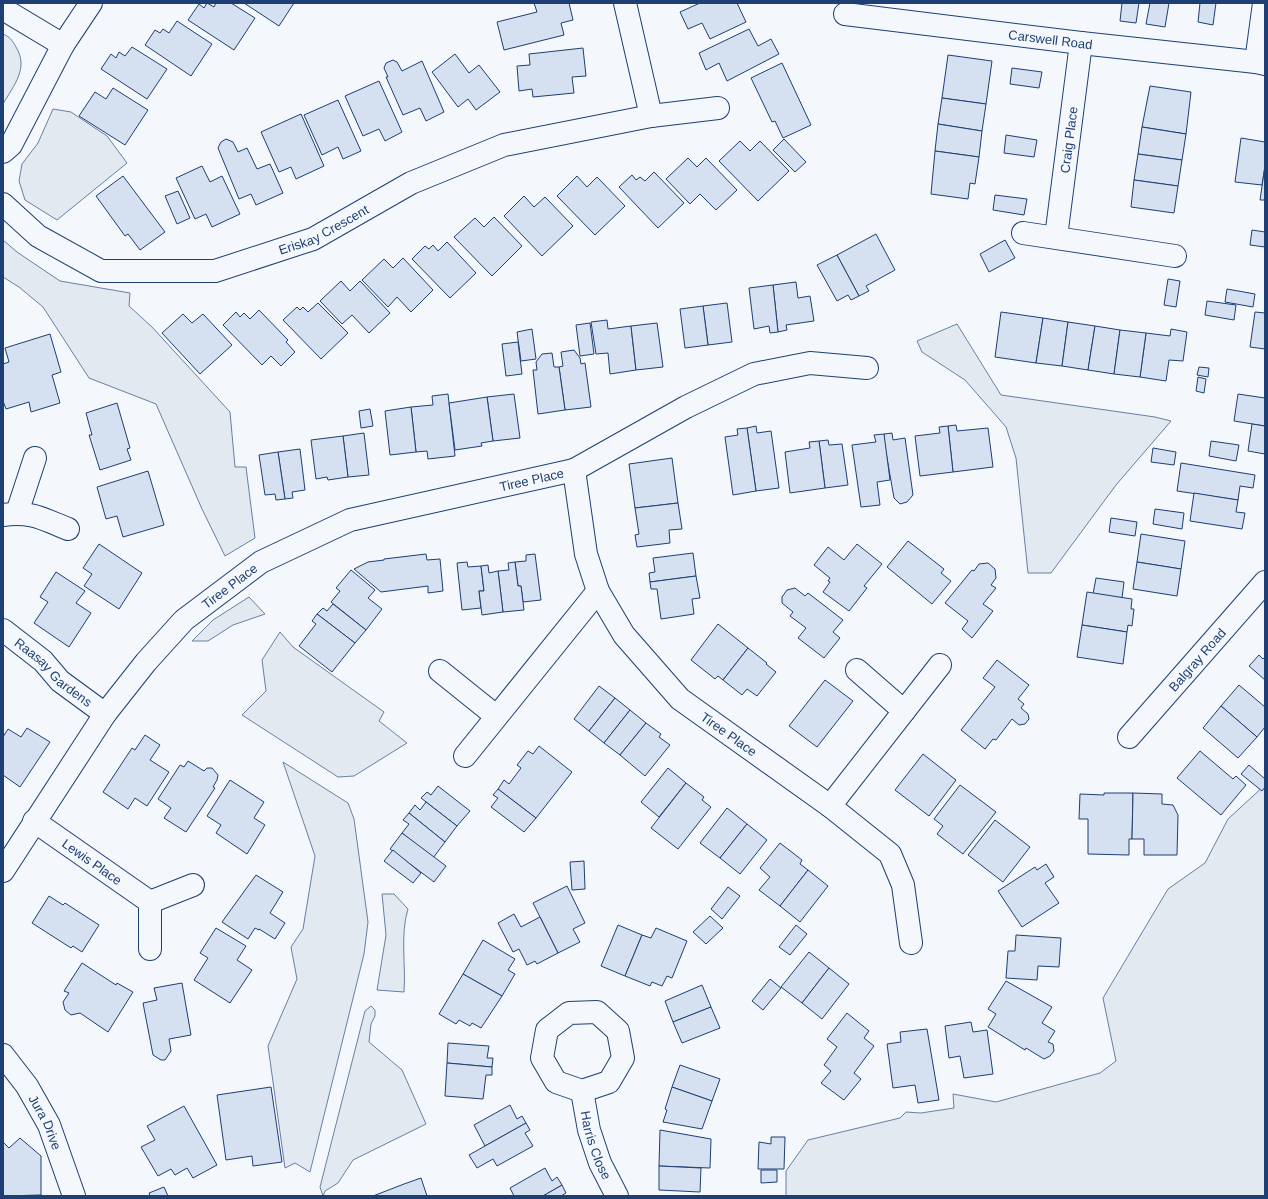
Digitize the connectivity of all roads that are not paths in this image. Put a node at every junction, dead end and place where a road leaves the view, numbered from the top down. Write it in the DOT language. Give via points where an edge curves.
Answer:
graph roads {
  1 [pos="91,3"];
  2 [pos="625,3"];
  3 [pos="1264,3"];
  4 [pos="3,9"];
  5 [pos="846,14"];
  6 [pos="1082,43"];
  7 [pos="63,45"];
  8 [pos="1260,63"];
  9 [pos="718,108"];
  10 [pos="651,116"];
  11 [pos="3,152"];
  12 [pos="3,204"];
  13 [pos="1023,233"];
  14 [pos="1056,237"];
  15 [pos="1175,256"];
  16 [pos="868,368"];
  17 [pos="35,458"];
  18 [pos="574,470"];
  19 [pos="10,514"];
  20 [pos="68,529"];
  21 [pos="1265,582"];
  22 [pos="598,591"];
  23 [pos="3,630"];
  24 [pos="940,665"];
  25 [pos="857,670"];
  26 [pos="440,671"];
  27 [pos="904,711"];
  28 [pos="105,714"];
  29 [pos="496,716"];
  30 [pos="1129,737"];
  31 [pos="465,756"];
  32 [pos="830,806"];
  33 [pos="34,822"];
  34 [pos="3,871"];
  35 [pos="193,885"];
  36 [pos="150,902"];
  37 [pos="911,943"];
  38 [pos="150,949"];
  39 [pos="3,1055"];
  40 [pos="582,1091"];
  41 [pos="74,1196"];
  42 [pos="617,1196"];
  1 -- 7 [label="street"];
  2 -- 10 [label="street"];
  3 -- 8 [label="street"];
  4 -- 7 [label="street"];
  5 -- 6 [label="street, Carswell Road"];
  6 -- 8 [label="street, Carswell Road"];
  6 -- 14 [label="street, Craig Place"];
  7 -- 11 [label="street" via="11,145"];
  9 -- 10 [label="street, Eriskay Crescent"];
  10 -- 12 [label="street, Eriskay Crescent" via="504,145 411,184 313,239 215,271 102,271 38,236"];
  13 -- 14 [label="street"];
  14 -- 15 [label="street"];
  16 -- 18 [label="street, Tiree Place" via="810,363 754,374 686,407"];
  17 -- 19 [label="street"];
  18 -- 22 [label="street, Tiree Place" via="586,554"];
  18 -- 28 [label="street, Tiree Place" via="350,520 261,562 184,620 146,662"];
  19 -- 20 [label="street" via="30,514"];
  21 -- 30 [label="street, Balgray Road"];
  22 -- 29 [label="street"];
  22 -- 32 [label="street, Tiree Place" via="624,636 680,699"];
  23 -- 28 [label="street, Raasay Gardens" via="43,661 60,681"];
  24 -- 27 [label="street"];
  25 -- 27 [label="street"];
  26 -- 29 [label="street"];
  27 -- 32 [label="street"];
  28 -- 33 [label="street, Tiree Place"];
  29 -- 31 [label="street"];
  32 -- 37 [label="street, Tiree Place" via="890,854 903,885"];
  33 -- 34 [label="street, Tiree Place"];
  33 -- 36 [label="street, Lewis Place"];
  35 -- 36 [label="street"];
  36 -- 38 [label="street"];
  39 -- 41 [label="street, Jura Drive" via="27,1086 49,1125"];
  40 -- 42 [label="street, Harris Close" via="589,1130 600,1163"];
}
